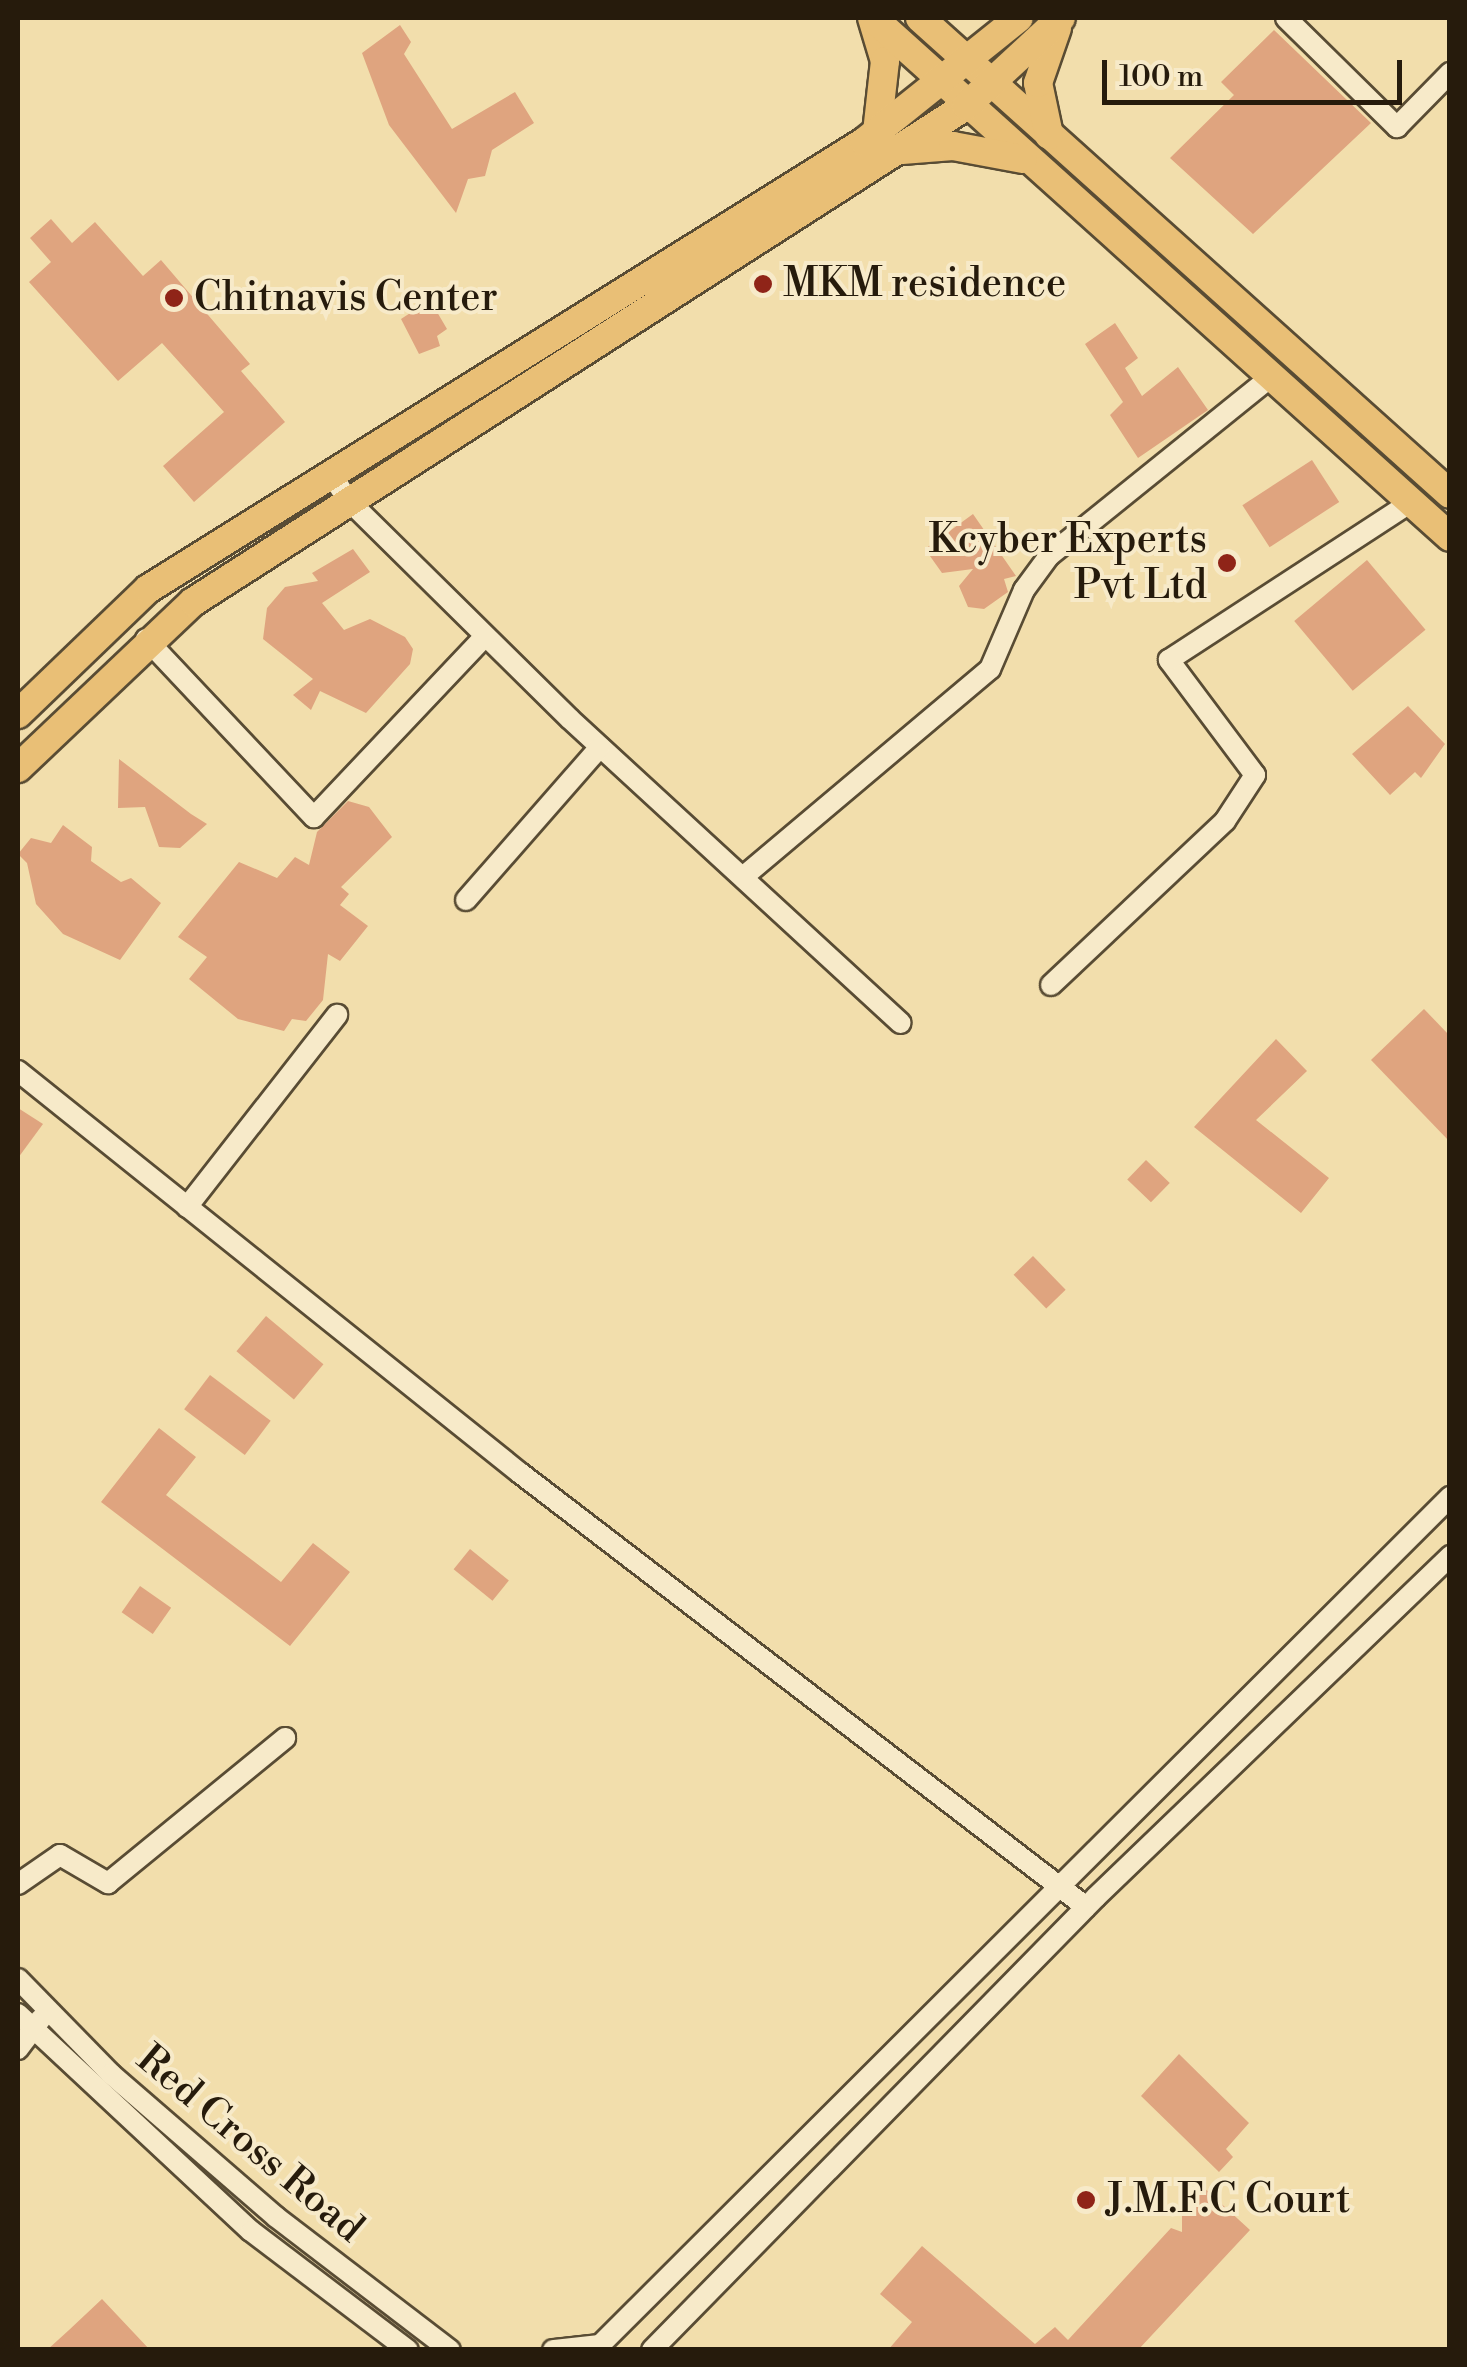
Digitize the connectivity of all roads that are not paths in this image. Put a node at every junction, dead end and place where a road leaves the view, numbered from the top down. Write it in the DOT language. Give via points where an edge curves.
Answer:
graph roads {
  1 [pos="872,18"];
  2 [pos="920,18"];
  3 [pos="1020,18"];
  4 [pos="1062,18"];
  5 [pos="1286,18"];
  6 [pos="970,62"];
  7 [pos="1450,73"];
  8 [pos="993,83"];
  9 [pos="944,84"];
  10 [pos="966,106"];
  11 [pos="1050,138"];
  12 [pos="888,141"];
  13 [pos="1029,161"];
  14 [pos="1272,376"];
  15 [pos="330,471"];
  16 [pos="1450,494"];
  17 [pos="347,499"];
  18 [pos="1411,502"];
  19 [pos="1450,537"];
  20 [pos="485,636"];
  21 [pos="146,639"];
  22 [pos="18,714"];
  23 [pos="600,746"];
  24 [pos="18,768"];
  25 [pos="742,877"];
  26 [pos="466,900"];
  27 [pos="1051,985"];
  28 [pos="337,1015"];
  29 [pos="901,1023"];
  30 [pos="18,1071"];
  31 [pos="187,1207"];
  32 [pos="1450,1497"];
  33 [pos="1450,1556"];
  34 [pos="285,1738"];
  35 [pos="18,1884"];
  36 [pos="1059,1886"];
  37 [pos="1086,1908"];
  38 [pos="25,1986"];
  39 [pos="49,2010"];
  40 [pos="24,2021"];
  41 [pos="18,2048"];
  42 [pos="656,2346"];
  43 [pos="597,2347"];
  44 [pos="408,2350"];
  45 [pos="450,2350"];
  46 [pos="553,2350"];
  1 -- 9 [label="main road"];
  1 -- 12 [label="main road" via="884,60"];
  2 -- 6 [label="main road"];
  3 -- 6 [label="main road"];
  4 -- 8 [label="main road"];
  4 -- 11 [label="main road" via="1038,83"];
  5 -- 7 [label="street" via="1397,127"];
  6 -- 8 [label="main road"];
  6 -- 9 [label="main road"];
  8 -- 10 [label="main road"];
  8 -- 11 [label="main road"];
  9 -- 10 [label="main road"];
  9 -- 12 [label="main road"];
  10 -- 12 [label="main road"];
  10 -- 13 [label="main road"];
  11 -- 16 [label="main road"];
  12 -- 13 [label="main road"];
  12 -- 15 [label="main road"];
  12 -- 17 [label="main road"];
  13 -- 14 [label="main road"];
  14 -- 18 [label="main road"];
  14 -- 25 [label="street" via="1049,556 1024,590 990,669"];
  15 -- 17 [label="street"];
  15 -- 22 [label="main road" via="148,588"];
  17 -- 20 [label="street"];
  17 -- 21 [label="main road"];
  18 -- 19 [label="main road"];
  18 -- 27 [label="street" via="1169,660 1256,775 1225,820"];
  20 -- 21 [label="street" via="314,817"];
  20 -- 23 [label="street"];
  21 -- 24 [label="main road"];
  23 -- 25 [label="street"];
  23 -- 26 [label="street"];
  25 -- 29 [label="street"];
  28 -- 31 [label="street"];
  30 -- 31 [label="street"];
  31 -- 36 [label="street"];
  32 -- 36 [label="street"];
  33 -- 37 [label="street"];
  34 -- 35 [label="street" via="108,1884 60,1856"];
  36 -- 37 [label="street"];
  36 -- 43 [label="street"];
  37 -- 42 [label="street"];
  38 -- 39 [label="street, Red Cross Road"];
  39 -- 40 [label="street"];
  39 -- 45 [label="street, Red Cross Road" via="276,2216"];
  40 -- 41 [label="street"];
  40 -- 44 [label="street, Red Cross Road" via="252,2230"];
  43 -- 46 [label="street"];
}
